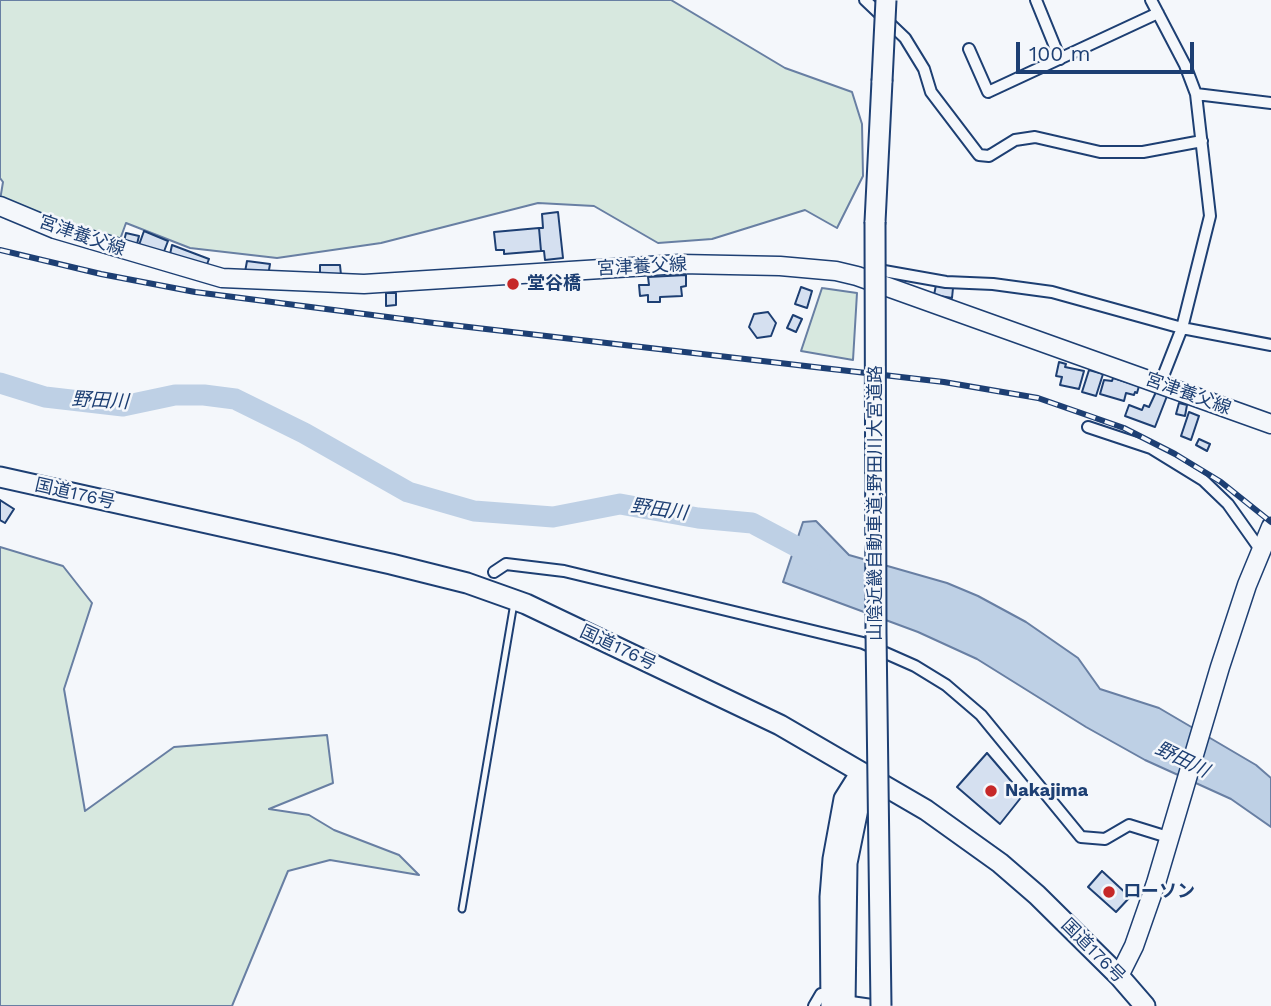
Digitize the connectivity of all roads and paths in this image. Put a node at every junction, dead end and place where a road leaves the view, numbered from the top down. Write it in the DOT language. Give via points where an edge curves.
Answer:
graph roads {
  1 [pos="864,0"];
  2 [pos="886,0"];
  3 [pos="1036,0"];
  4 [pos="1151,0"];
  5 [pos="1158,13"];
  6 [pos="969,49"];
  7 [pos="1060,59"];
  8 [pos="1196,94"];
  9 [pos="1271,103"];
  10 [pos="1202,141"];
  11 [pos="0,206"];
  12 [pos="857,276"];
  13 [pos="1182,328"];
  14 [pos="1271,345"];
  15 [pos="1160,384"];
  16 [pos="1271,424"];
  17 [pos="1088,427"];
  18 [pos="0,477"];
  19 [pos="1271,527"];
  20 [pos="1262,552"];
  21 [pos="494,572"];
  22 [pos="515,600"];
  23 [pos="861,772"];
  24 [pos="1172,834"];
  25 [pos="462,909"];
  26 [pos="1119,976"];
  27 [pos="829,1001"];
  28 [pos="848,1004"];
  29 [pos="814,1006"];
  30 [pos="880,1006"];
  31 [pos="1145,1006"];
  1 -- 10 [label="street" via="905,38 924,69 931,92 979,155 989,156 1015,140 1035,137 1100,152 1143,152"];
  2 -- 30 [label="highway, 山陰近畿自動車道;野田川大宮道路, bridge" via="875,222"];
  3 -- 7 [label="street"];
  4 -- 5 [label="street"];
  5 -- 7 [label="street"];
  5 -- 8 [label="street"];
  6 -- 7 [label="street" via="988,92"];
  8 -- 9 [label="street"];
  8 -- 10 [label="street"];
  10 -- 13 [label="street" via="1210,216"];
  11 -- 12 [label="main road, 宮津養父線" via="55,229 222,278 364,284 680,264 780,265"];
  12 -- 13 [label="street" via="884,271 1052,292"];
  12 -- 15 [label="main road, 宮津養父線"];
  13 -- 14 [label="street"];
  13 -- 15 [label="street"];
  15 -- 16 [label="main road, 宮津養父線"];
  17 -- 20 [label="street" via="1151,449 1203,480 1228,504"];
  18 -- 22 [label="highway, 国道176号" via="391,564"];
  19 -- 20 [label="main road"];
  20 -- 24 [label="main road" via="1247,585"];
  21 -- 24 [label="street" via="506,564 564,571 863,643 915,666 981,715 1081,837 1105,839 1129,825"];
  22 -- 23 [label="highway, 国道176号" via="780,725"];
  22 -- 25 [label="lane"];
  23 -- 26 [label="highway, 国道176号" via="926,810 1000,863"];
  23 -- 27 [label="highway" via="845,799 833,859"];
  23 -- 28 [label="highway" via="847,863"];
  24 -- 26 [label="main road" via="1134,946"];
  26 -- 31 [label="highway, 国道176号"];
  27 -- 29 [label="street" via="821,994"];
  28 -- 30 [label="street"];
}
